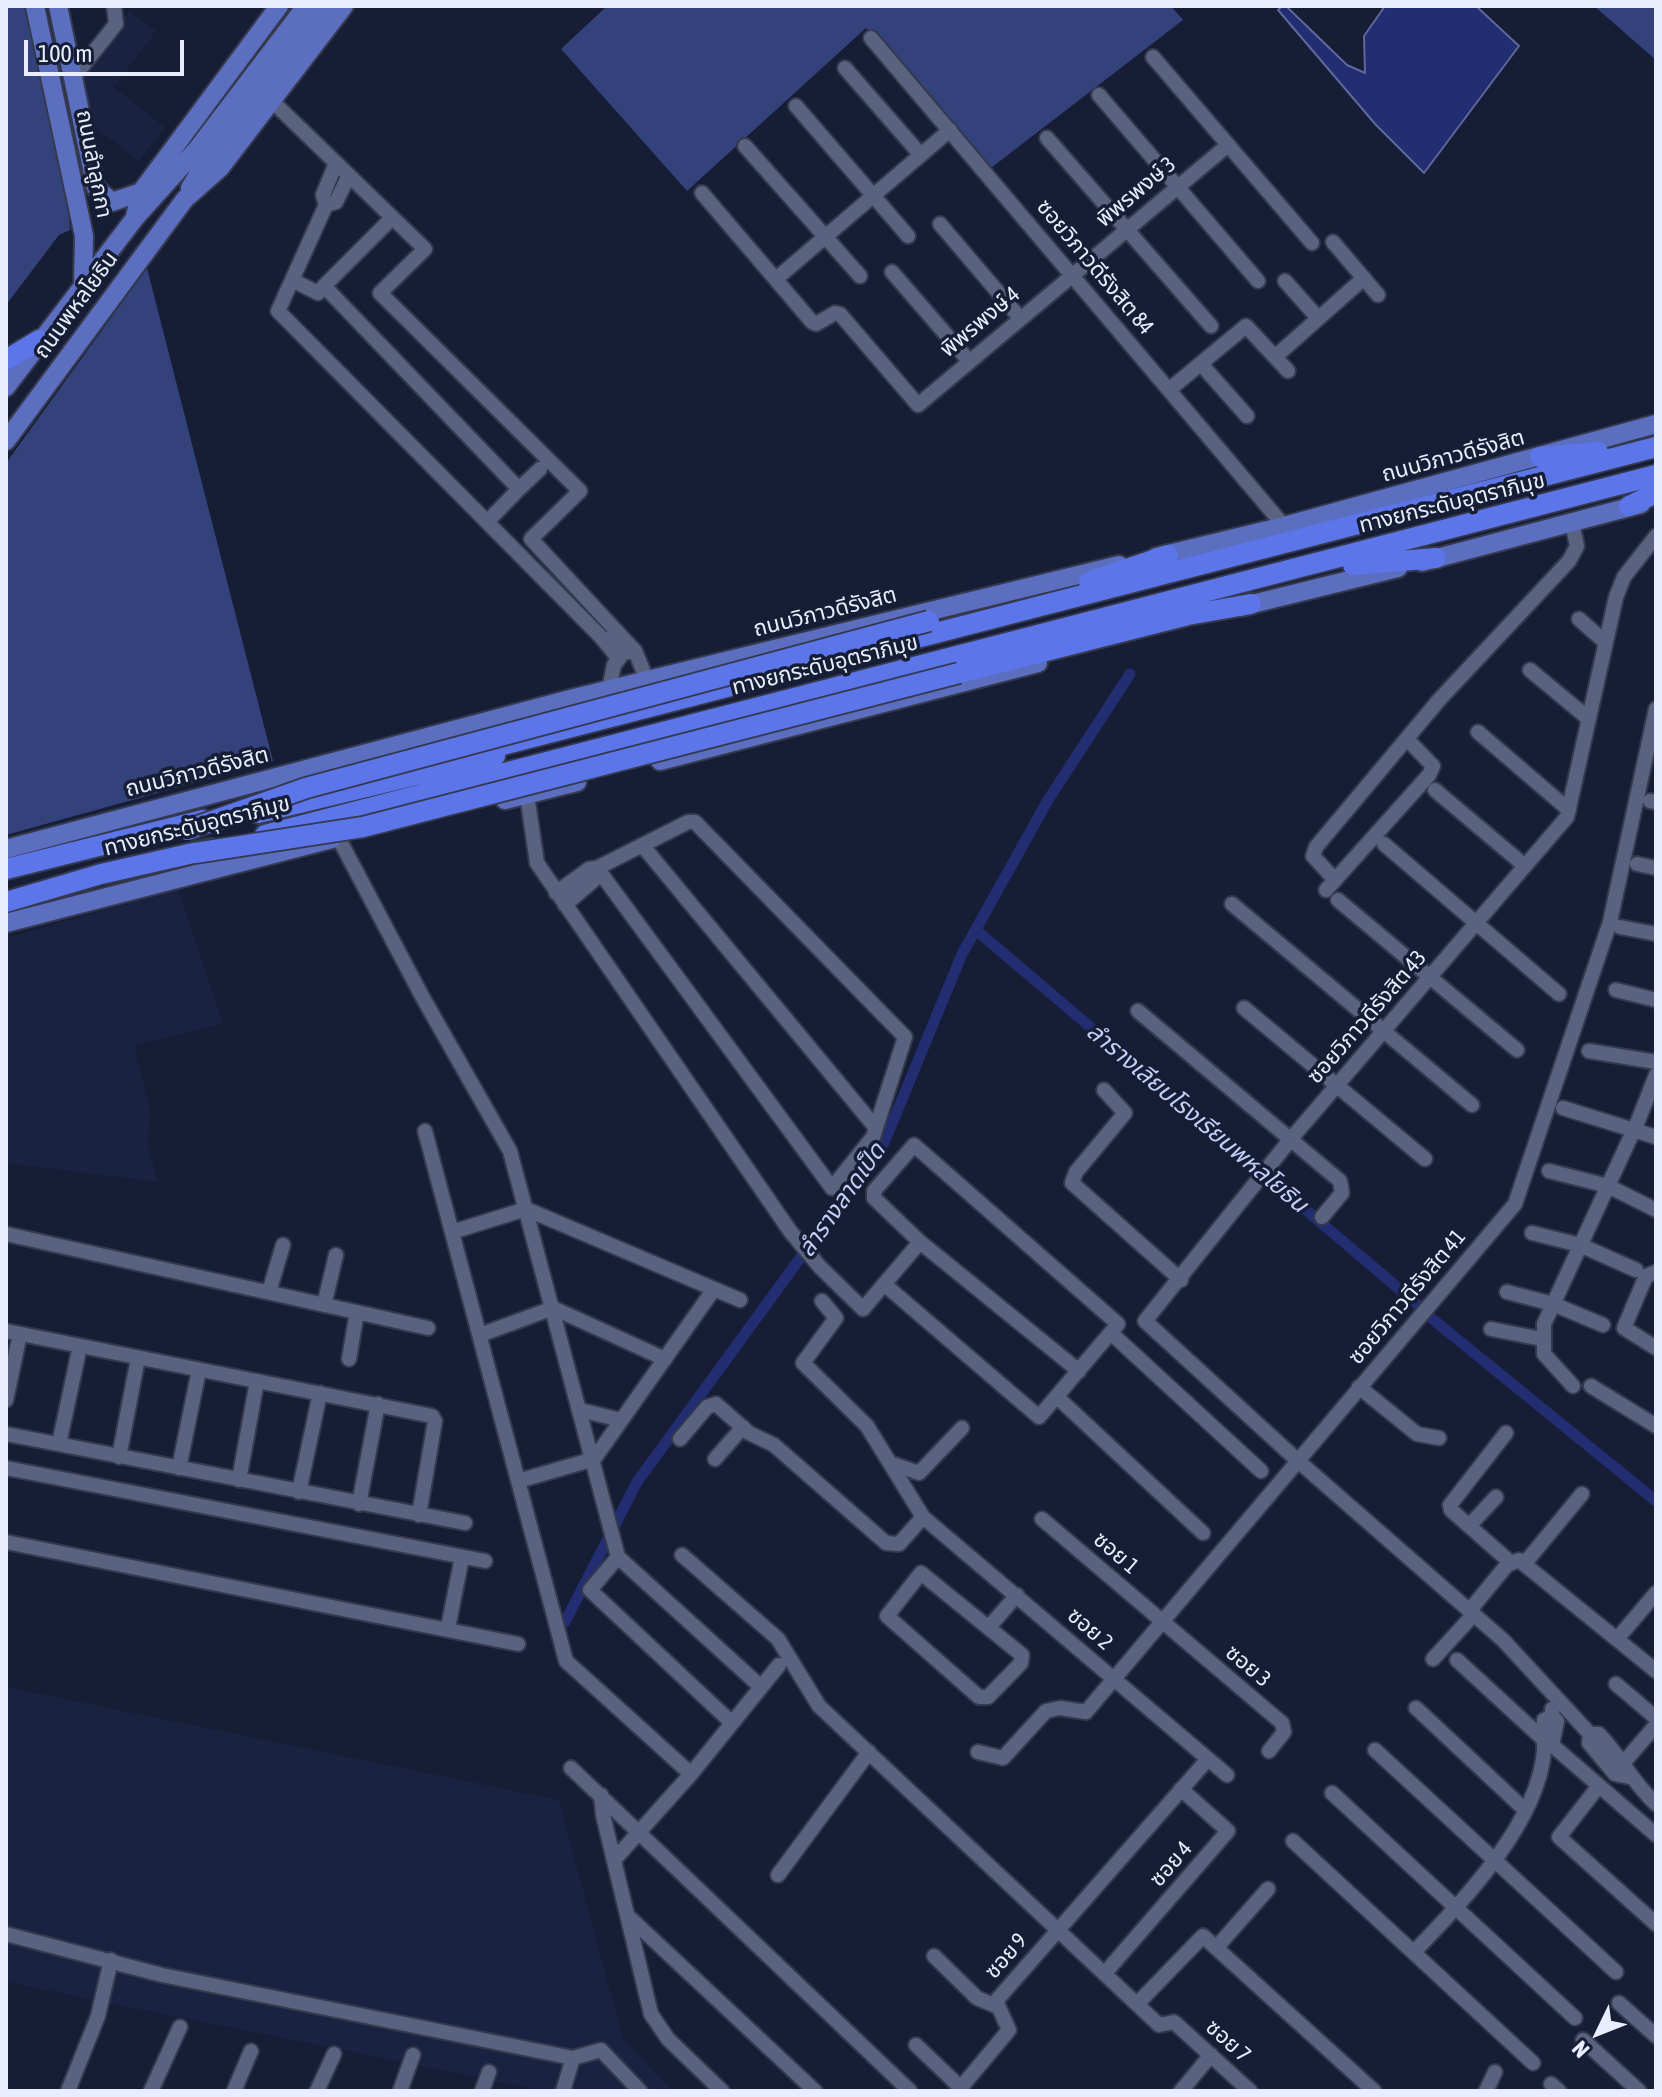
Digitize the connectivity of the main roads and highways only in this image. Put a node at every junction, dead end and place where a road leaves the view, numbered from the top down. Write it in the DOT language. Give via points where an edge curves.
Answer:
graph roads {
  1 [pos="35,6"];
  2 [pos="58,6"];
  3 [pos="279,6"];
  4 [pos="306,6"];
  5 [pos="323,6"];
  6 [pos="344,6"];
  7 [pos="141,192"];
  8 [pos="185,199"];
  9 [pos="135,218"];
  10 [pos="83,285"];
  11 [pos="39,340"];
  12 [pos="6,360"];
  13 [pos="6,387"];
  14 [pos="1656,424"];
  15 [pos="1656,436"];
  16 [pos="6,441"];
  17 [pos="1656,447"];
  18 [pos="1598,452"];
  19 [pos="1540,457"];
  20 [pos="1656,459"];
  21 [pos="1656,475"];
  22 [pos="1512,484"];
  23 [pos="1656,490"];
  24 [pos="1656,502"];
  25 [pos="1629,506"];
  26 [pos="1168,555"];
  27 [pos="1436,558"];
  28 [pos="1353,565"];
  29 [pos="1251,604"];
  30 [pos="361,815"];
  31 [pos="187,830"];
  32 [pos="317,843"];
  33 [pos="195,853"];
  34 [pos="8,866"];
  35 [pos="6,902"];
  36 [pos="6,909"];
  37 [pos="6,923"];
  1 -- 10 [label="main road, ถนนลำลูกกา" via="84,236"];
  2 -- 7 [label="main road, ถนนลำลูกกา" via="96,188 112,202"];
  3 -- 7 [label="main road, ถนนพหลโยธิน"];
  4 -- 9 [label="main road, ถนนพหลโยธิน" via="191,157"];
  5 -- 8 [label="main road, ถนนพหลโยธิน" via="207,159"];
  6 -- 8 [label="main road, ถนนพหลโยธิน" via="220,168"];
  7 -- 9 [label="main road, ถนนพหลโยธิน"];
  8 -- 16 [label="main road, ถนนพหลโยธิน"];
  9 -- 10 [label="main road, ถนนพหลโยธิน"];
  10 -- 11 [label="main road, ถนนพหลโยธิน"];
  11 -- 12 [label="highway"];
  11 -- 13 [label="main road, ถนนพหลโยธิน"];
  14 -- 19 [label="main road, ถนนวิภาวดีรังสิต"];
  15 -- 18 [label="highway"];
  17 -- 22 [label="highway, ถนนวิภาวดีรังสิต"];
  18 -- 19 [label="highway"];
  18 -- 22 [label="highway"];
  19 -- 26 [label="main road, ถนนวิภาวดีรังสิต"];
  20 -- 31 [label="highway, ทางยกระดับอุตราภิมุข, bridge" via="942,644"];
  21 -- 33 [label="highway, ทางยกระดับอุตราภิมุข, bridge"];
  22 -- 34 [label="highway, ถนนวิภาวดีรังสิต" via="508,744"];
  23 -- 25 [label="highway"];
  23 -- 28 [label="highway"];
  24 -- 25 [label="main road"];
  25 -- 27 [label="main road"];
  26 -- 31 [label="highway, bridge" via="1091,581 306,788"];
  26 -- 34 [label="main road, ถนนวิภาวดีรังสิต" via="609,689"];
  27 -- 28 [label="highway"];
  27 -- 29 [label="main road"];
  28 -- 30 [label="highway"];
  29 -- 32 [label="main road" via="527,795"];
  29 -- 33 [label="highway, bridge" via="1188,615 363,827"];
  30 -- 32 [label="highway"];
  30 -- 36 [label="highway"];
  31 -- 34 [label="highway, ทางยกระดับอุตราภิมุข"];
  32 -- 37 [label="main road"];
  33 -- 35 [label="highway, ทางยกระดับอุตราภิมุข"];
}
